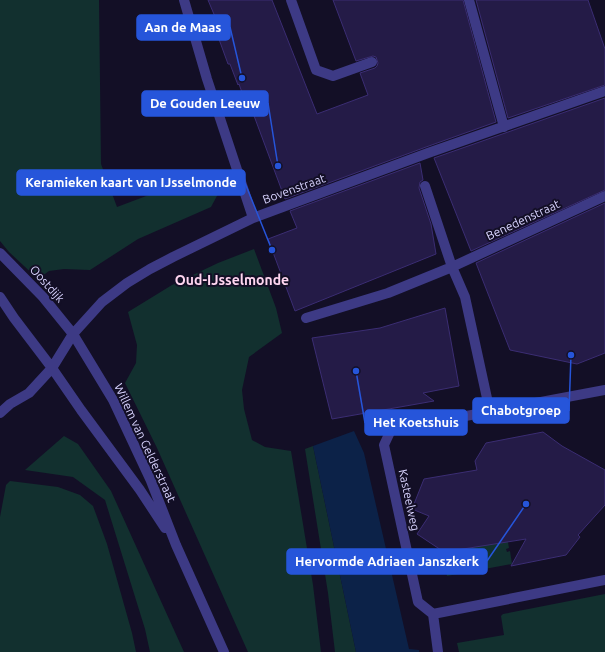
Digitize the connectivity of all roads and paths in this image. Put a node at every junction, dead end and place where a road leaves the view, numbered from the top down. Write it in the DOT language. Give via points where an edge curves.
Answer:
graph roads {
  1 [pos="184,0"];
  2 [pos="291,0"];
  3 [pos="469,0"];
  4 [pos="372,62"];
  5 [pos="605,91"];
  6 [pos="504,126"];
  7 [pos="424,186"];
  8 [pos="605,196"];
  9 [pos="253,218"];
  10 [pos="0,253"];
  11 [pos="452,267"];
  12 [pos="0,297"];
  13 [pos="306,318"];
  14 [pos="73,334"];
  15 [pos="52,368"];
  16 [pos="605,390"];
  17 [pos="0,412"];
  18 [pos="490,412"];
  19 [pos="176,545"];
  20 [pos="605,580"];
  21 [pos="433,614"];
  22 [pos="224,652"];
  23 [pos="438,652"];
  1 -- 9 [label="street"];
  2 -- 4 [label="street" via="316,70 333,76"];
  3 -- 6 [label="street"];
  5 -- 6 [label="street, Bovenstraat"];
  6 -- 9 [label="street, Bovenstraat"];
  7 -- 11 [label="street"];
  8 -- 11 [label="street, Benedenstraat"];
  9 -- 14 [label="street, Bovenstraat" via="173,257 128,283 102,302"];
  10 -- 14 [label="street, Oostdijk" via="43,297"];
  11 -- 13 [label="street, Benedenstraat" via="388,293"];
  11 -- 18 [label="street" via="465,297"];
  12 -- 15 [label="street"];
  14 -- 15 [label="street, Bovenstraat"];
  14 -- 19 [label="street, Willem van Gelderstraat" via="113,400 151,480"];
  15 -- 17 [label="street, Bovenstraat" via="29,393"];
  15 -- 19 [label="street, Willem van Gelderstraat" via="140,490"];
  16 -- 18 [label="street, Kasteelweg"];
  18 -- 21 [label="street, Kasteelweg" via="391,430 384,445 418,602"];
  19 -- 22 [label="street, Willem van Gelderstraat"];
  20 -- 21 [label="street"];
  21 -- 23 [label="street"];
}
